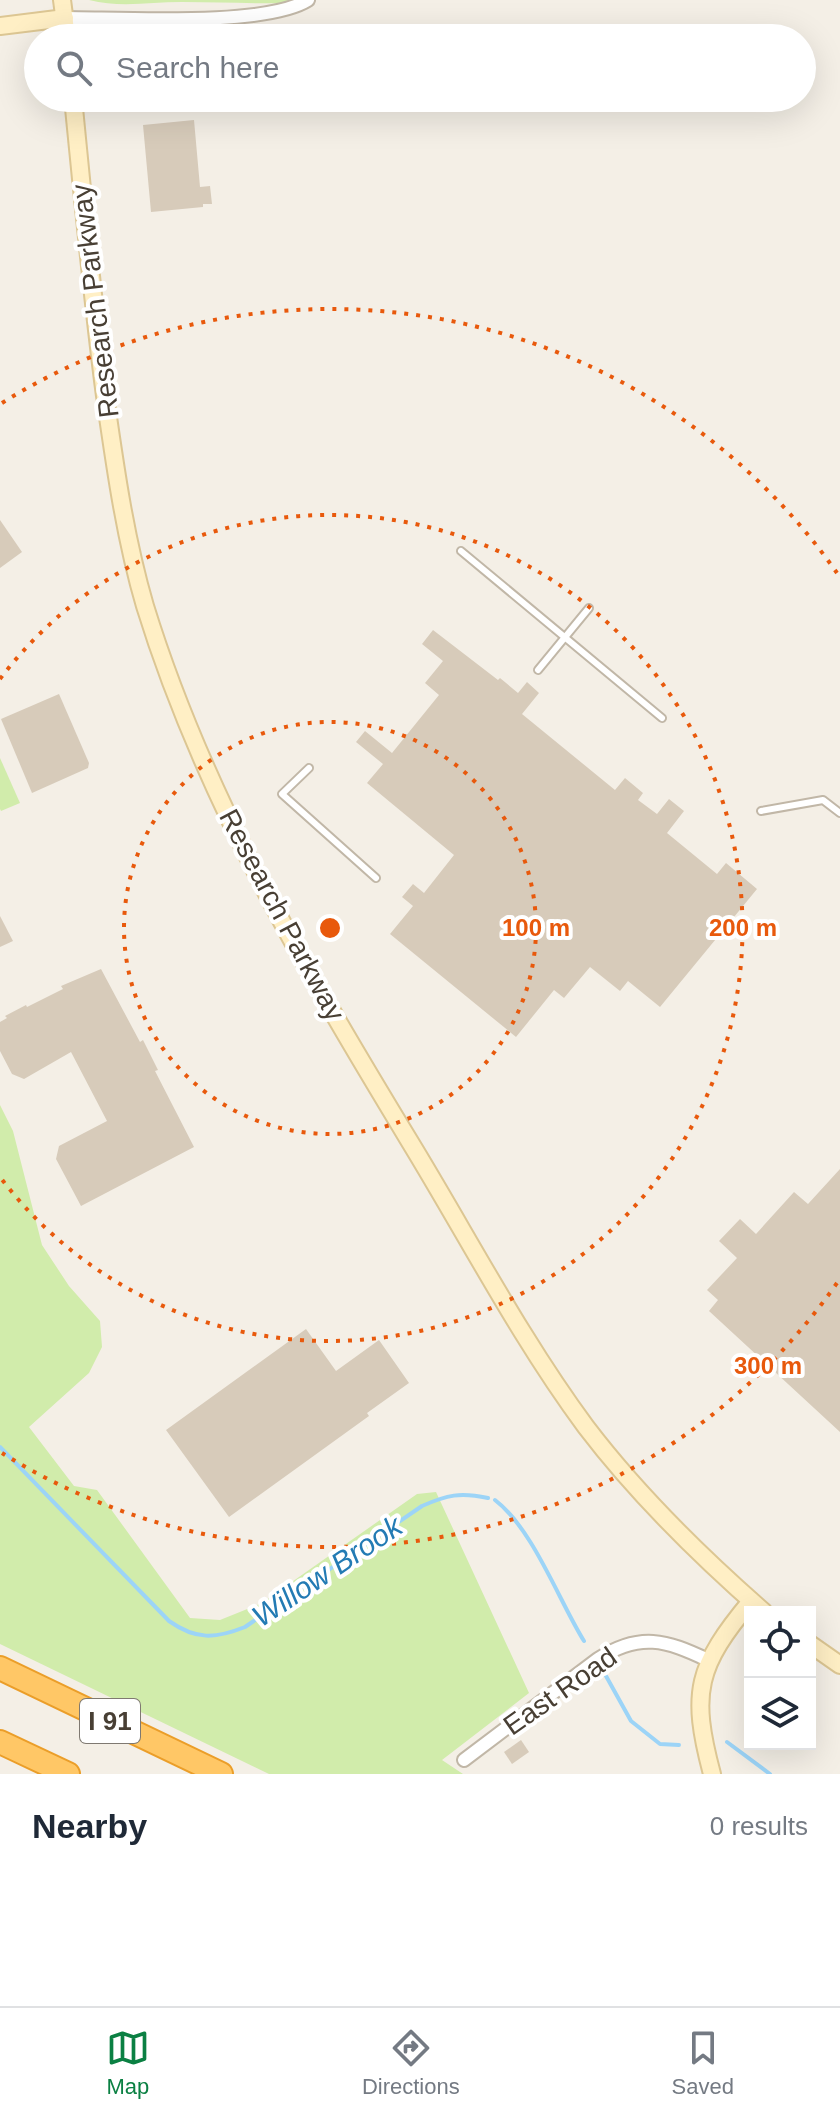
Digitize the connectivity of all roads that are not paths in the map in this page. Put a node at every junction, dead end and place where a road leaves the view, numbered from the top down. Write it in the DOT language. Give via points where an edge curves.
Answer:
graph roads {
  1 [pos="62,0"];
  2 [pos="308,0"];
  3 [pos="65,18"];
  4 [pos="66,24"];
  5 [pos="0,26"];
  6 [pos="74,112"];
  7 [pos="461,551"];
  8 [pos="589,608"];
  9 [pos="566,637"];
  10 [pos="538,670"];
  11 [pos="662,718"];
  12 [pos="309,768"];
  13 [pos="761,811"];
  14 [pos="840,813"];
  15 [pos="376,878"];
  16 [pos="751,1601"];
  17 [pos="757,1606"];
  18 [pos="816,1648"];
  19 [pos="708,1660"];
  20 [pos="840,1665"];
  21 [pos="0,1668"];
  22 [pos="0,1742"];
  23 [pos="464,1760"];
  24 [pos="68,1774"];
  25 [pos="221,1774"];
  26 [pos="712,1774"];
  1 -- 3 [label="main road"];
  2 -- 3 [label="street" via="294,9 227,18"];
  3 -- 4 [label="main road"];
  3 -- 5 [label="main road"];
  6 -- 16 [label="main road, Research Parkway" via="116,477 144,603 239,843 359,1057 585,1425 654,1506"];
  7 -- 9 [label="lane"];
  8 -- 9 [label="lane"];
  9 -- 10 [label="lane"];
  9 -- 11 [label="lane"];
  12 -- 15 [label="lane" via="282,794"];
  13 -- 14 [label="lane" via="823,800"];
  16 -- 17 [label="main road, Research Parkway"];
  16 -- 19 [label="main road"];
  18 -- 20 [label="main road"];
  19 -- 23 [label="street, East Road" via="661,1642 620,1647"];
  19 -- 26 [label="main road" via="699,1716"];
  21 -- 25 [label="highway, I 91"];
  22 -- 24 [label="highway, I 91"];
}
